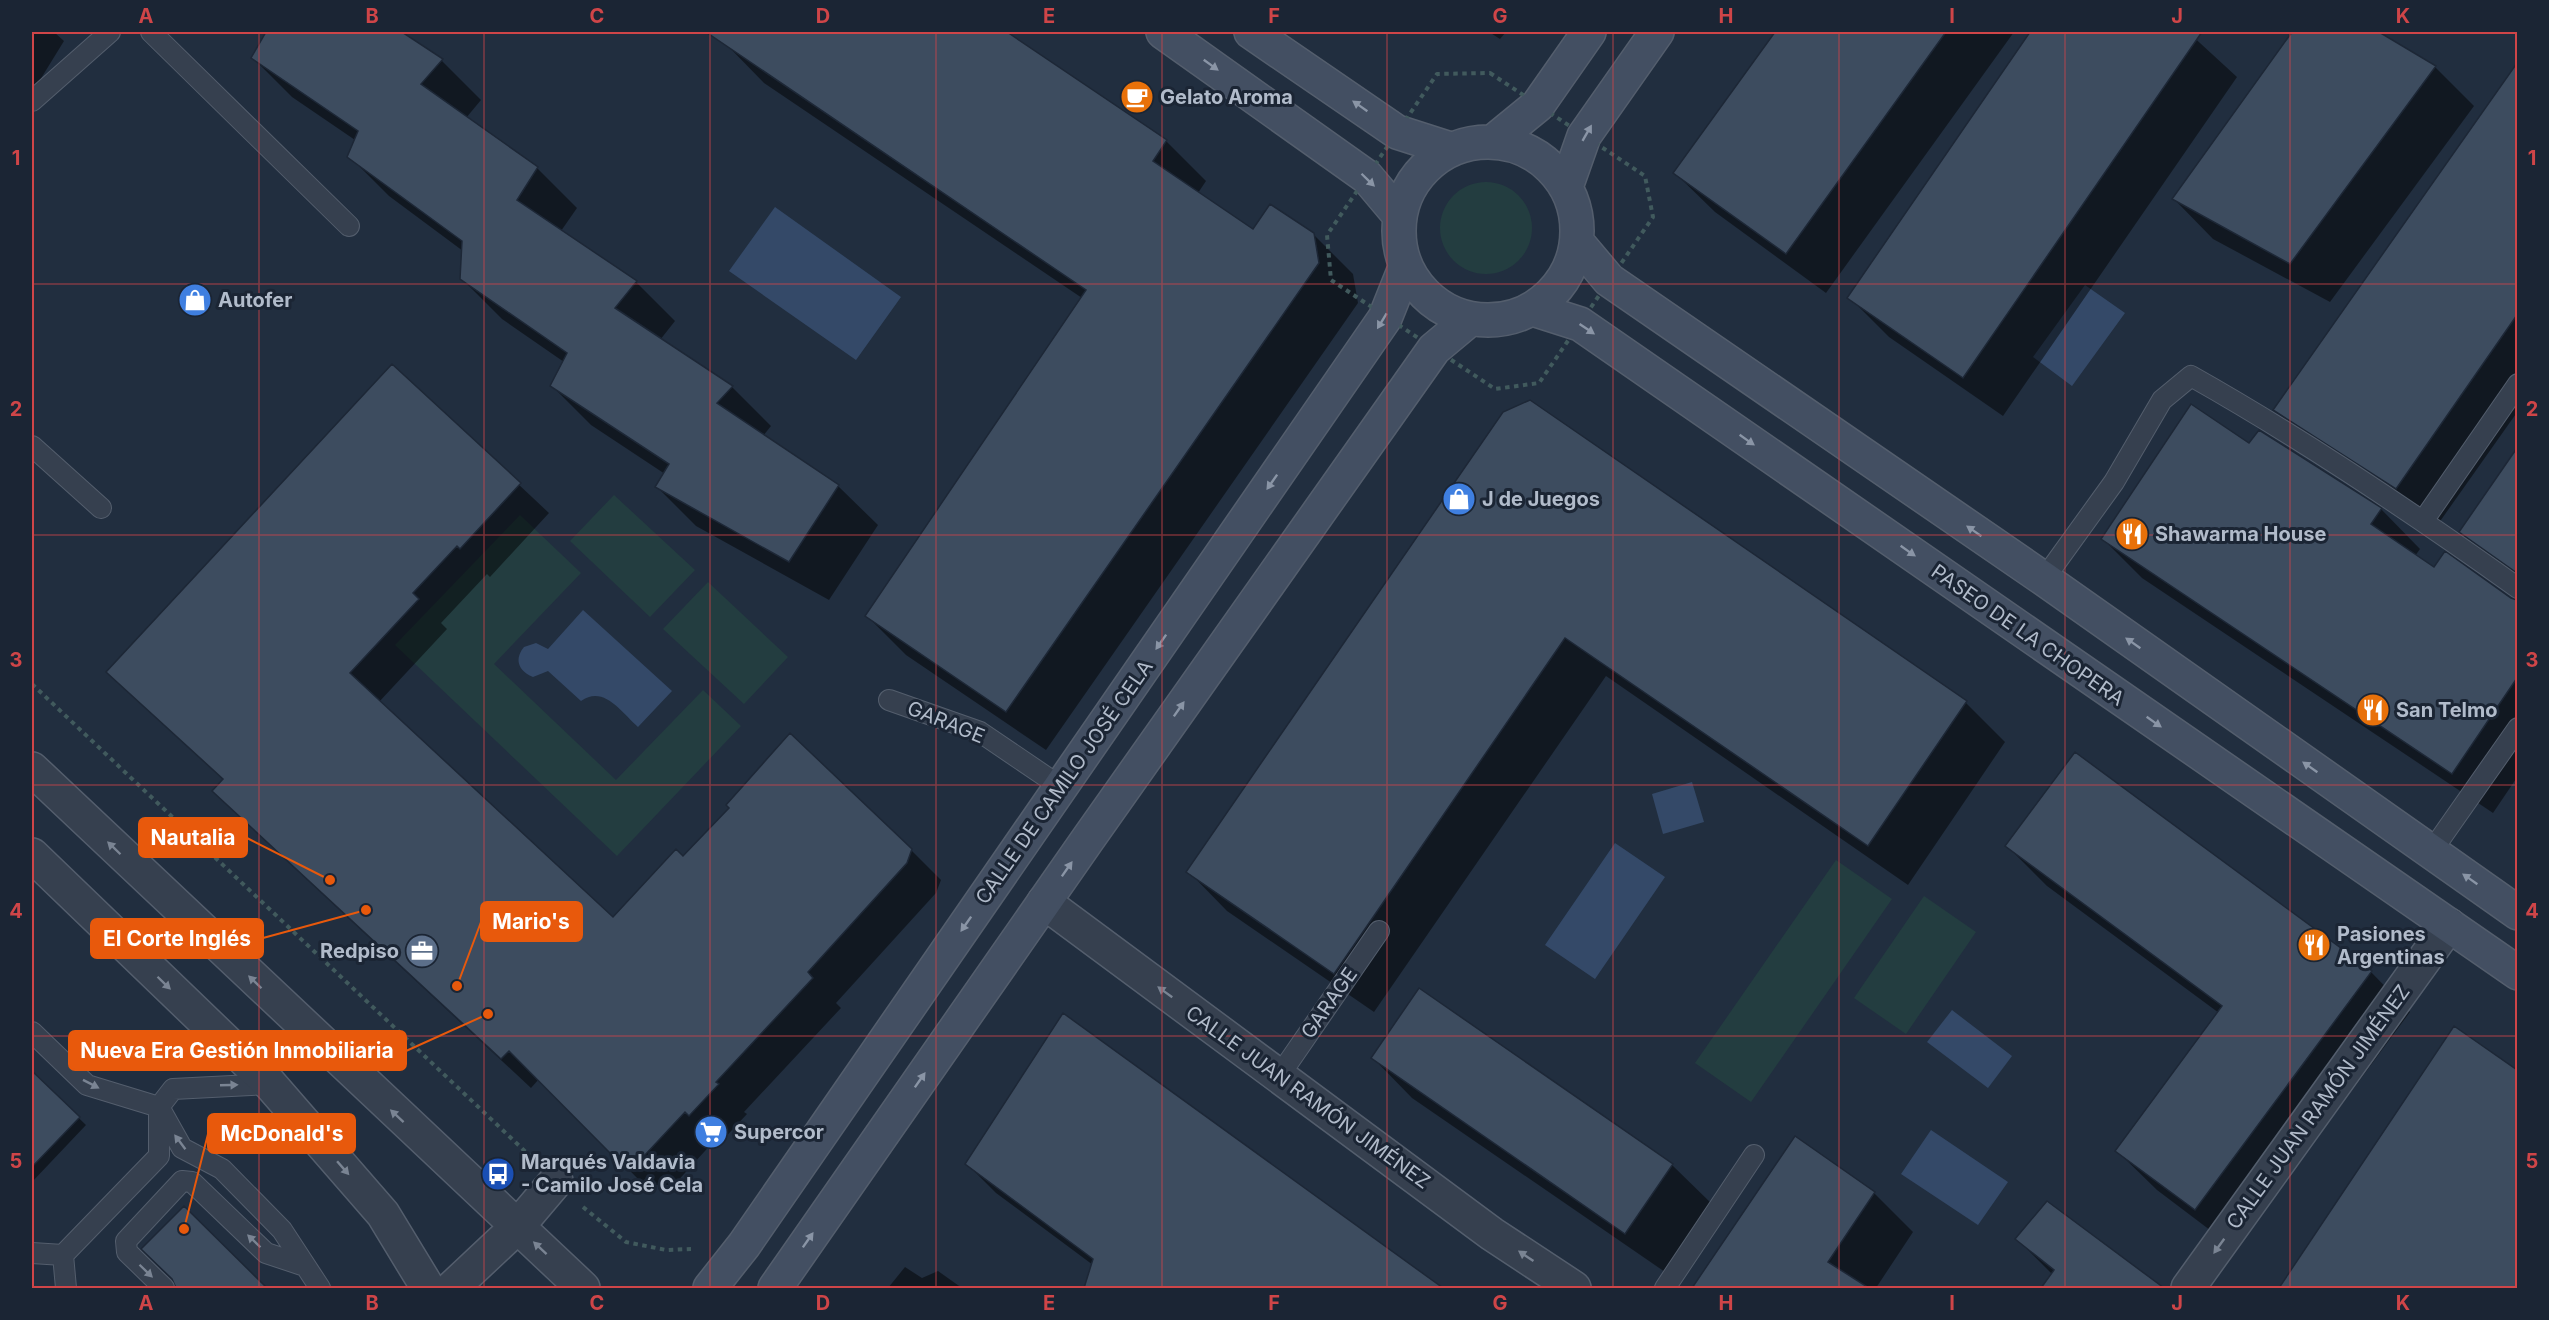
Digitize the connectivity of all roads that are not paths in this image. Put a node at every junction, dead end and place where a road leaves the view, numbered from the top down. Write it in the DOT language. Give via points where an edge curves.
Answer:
graph roads {
  1 [pos="110,32"];
  2 [pos="151,32"];
  3 [pos="1163,32"];
  4 [pos="1251,32"];
  5 [pos="1589,32"];
  6 [pos="1657,32"];
  7 [pos="32,101"];
  8 [pos="1494,141"];
  9 [pos="1450,148"];
  10 [pos="1566,187"];
  11 [pos="1399,215"];
  12 [pos="349,226"];
  13 [pos="1577,242"];
  14 [pos="1405,268"];
  15 [pos="1533,309"];
  16 [pos="1470,319"];
  17 [pos="2517,384"];
  18 [pos="32,446"];
  19 [pos="101,508"];
  20 [pos="2423,521"];
  21 [pos="2044,579"];
  22 [pos="2517,588"];
  23 [pos="889,700"];
  24 [pos="2517,728"];
  25 [pos="32,769"];
  26 [pos="1061,787"];
  27 [pos="2431,852"];
  28 [pos="32,855"];
  29 [pos="1044,902"];
  30 [pos="2517,913"];
  31 [pos="2449,925"];
  32 [pos="1379,931"];
  33 [pos="2517,973"];
  34 [pos="32,1032"];
  35 [pos="1279,1076"];
  36 [pos="270,1084"];
  37 [pos="159,1107"];
  38 [pos="1754,1155"];
  39 [pos="556,1181"];
  40 [pos="517,1227"];
  41 [pos="32,1253"];
  42 [pos="63,1255"];
  43 [pos="305,1266"];
  44 [pos="720,1276"];
  45 [pos="66,1288"];
  46 [pos="165,1288"];
  47 [pos="320,1288"];
  48 [pos="428,1288"];
  49 [pos="453,1288"];
  50 [pos="583,1288"];
  51 [pos="775,1288"];
  52 [pos="1574,1288"];
  53 [pos="1665,1288"];
  54 [pos="2188,1288"];
  1 -- 7 [label="lane"];
  2 -- 12 [label="lane"];
  3 -- 11 [label="main road, one-way" via="1367,177"];
  9 -- 4 [label="main road, one-way" via="1397,132"];
  5 -- 8 [label="main road" via="1538,105"];
  10 -- 6 [label="main road, one-way" via="1584,136"];
  8 -- 9 [label="main road"];
  8 -- 10 [label="main road" via="1522,147 1547,164"];
  9 -- 11 [label="main road" via="1416,176"];
  10 -- 13 [label="main road" via="1576,213"];
  11 -- 14 [label="main road" via="1398,242"];
  13 -- 15 [label="main road" via="1569,268 1554,291"];
  21 -- 13 [label="main road, one-way" via="1609,280"];
  14 -- 16 [label="main road" via="1421,292 1444,309"];
  14 -- 26 [label="main road, CALLE DE CAMILO JOSÉ CELA, one-way" via="1386,318"];
  15 -- 16 [label="main road" via="1503,319"];
  15 -- 31 [label="main road, PASEO DE LA CHOPERA, one-way" via="1580,324"];
  29 -- 16 [label="main road, one-way" via="1434,349"];
  17 -- 20 [label="lane"];
  18 -- 19 [label="lane"];
  20 -- 21 [label="lane" via="2248,408 2191,376 2162,400 2114,482"];
  20 -- 22 [label="lane"];
  27 -- 21 [label="main road, one-way"];
  23 -- 26 [label="lane, GARAGE" via="980,732"];
  24 -- 27 [label="lane"];
  40 -- 25 [label="street, one-way"];
  26 -- 44 [label="main road, CALLE DE CAMILO JOSÉ CELA, one-way"];
  30 -- 27 [label="main road, one-way"];
  28 -- 36 [label="street, one-way"];
  35 -- 29 [label="street, CALLE JUAN RAMÓN JIMÉNEZ, one-way"];
  51 -- 29 [label="main road, one-way"];
  31 -- 33 [label="main road, PASEO DE LA CHOPERA"];
  31 -- 54 [label="street, CALLE JUAN RAMÓN JIMÉNEZ, one-way"];
  32 -- 35 [label="lane, GARAGE"];
  34 -- 37 [label="lane, one-way" via="87,1085"];
  52 -- 35 [label="street, CALLE JUAN RAMÓN JIMÉNEZ, one-way" via="1492,1234"];
  37 -- 36 [label="lane, one-way" via="173,1089"];
  36 -- 48 [label="street, one-way" via="382,1214"];
  37 -- 42 [label="lane" via="159,1156"];
  43 -- 37 [label="lane, one-way" via="282,1230 222,1169 182,1148"];
  38 -- 53 [label="lane"];
  39 -- 40 [label="street"];
  40 -- 49 [label="street"];
  50 -- 40 [label="street, one-way"];
  41 -- 42 [label="lane"];
  42 -- 45 [label="lane"];
  43 -- 46 [label="lane, one-way" via="266,1253 192,1182 182,1181 126,1241 127,1252"];
  43 -- 47 [label="lane"];
}
